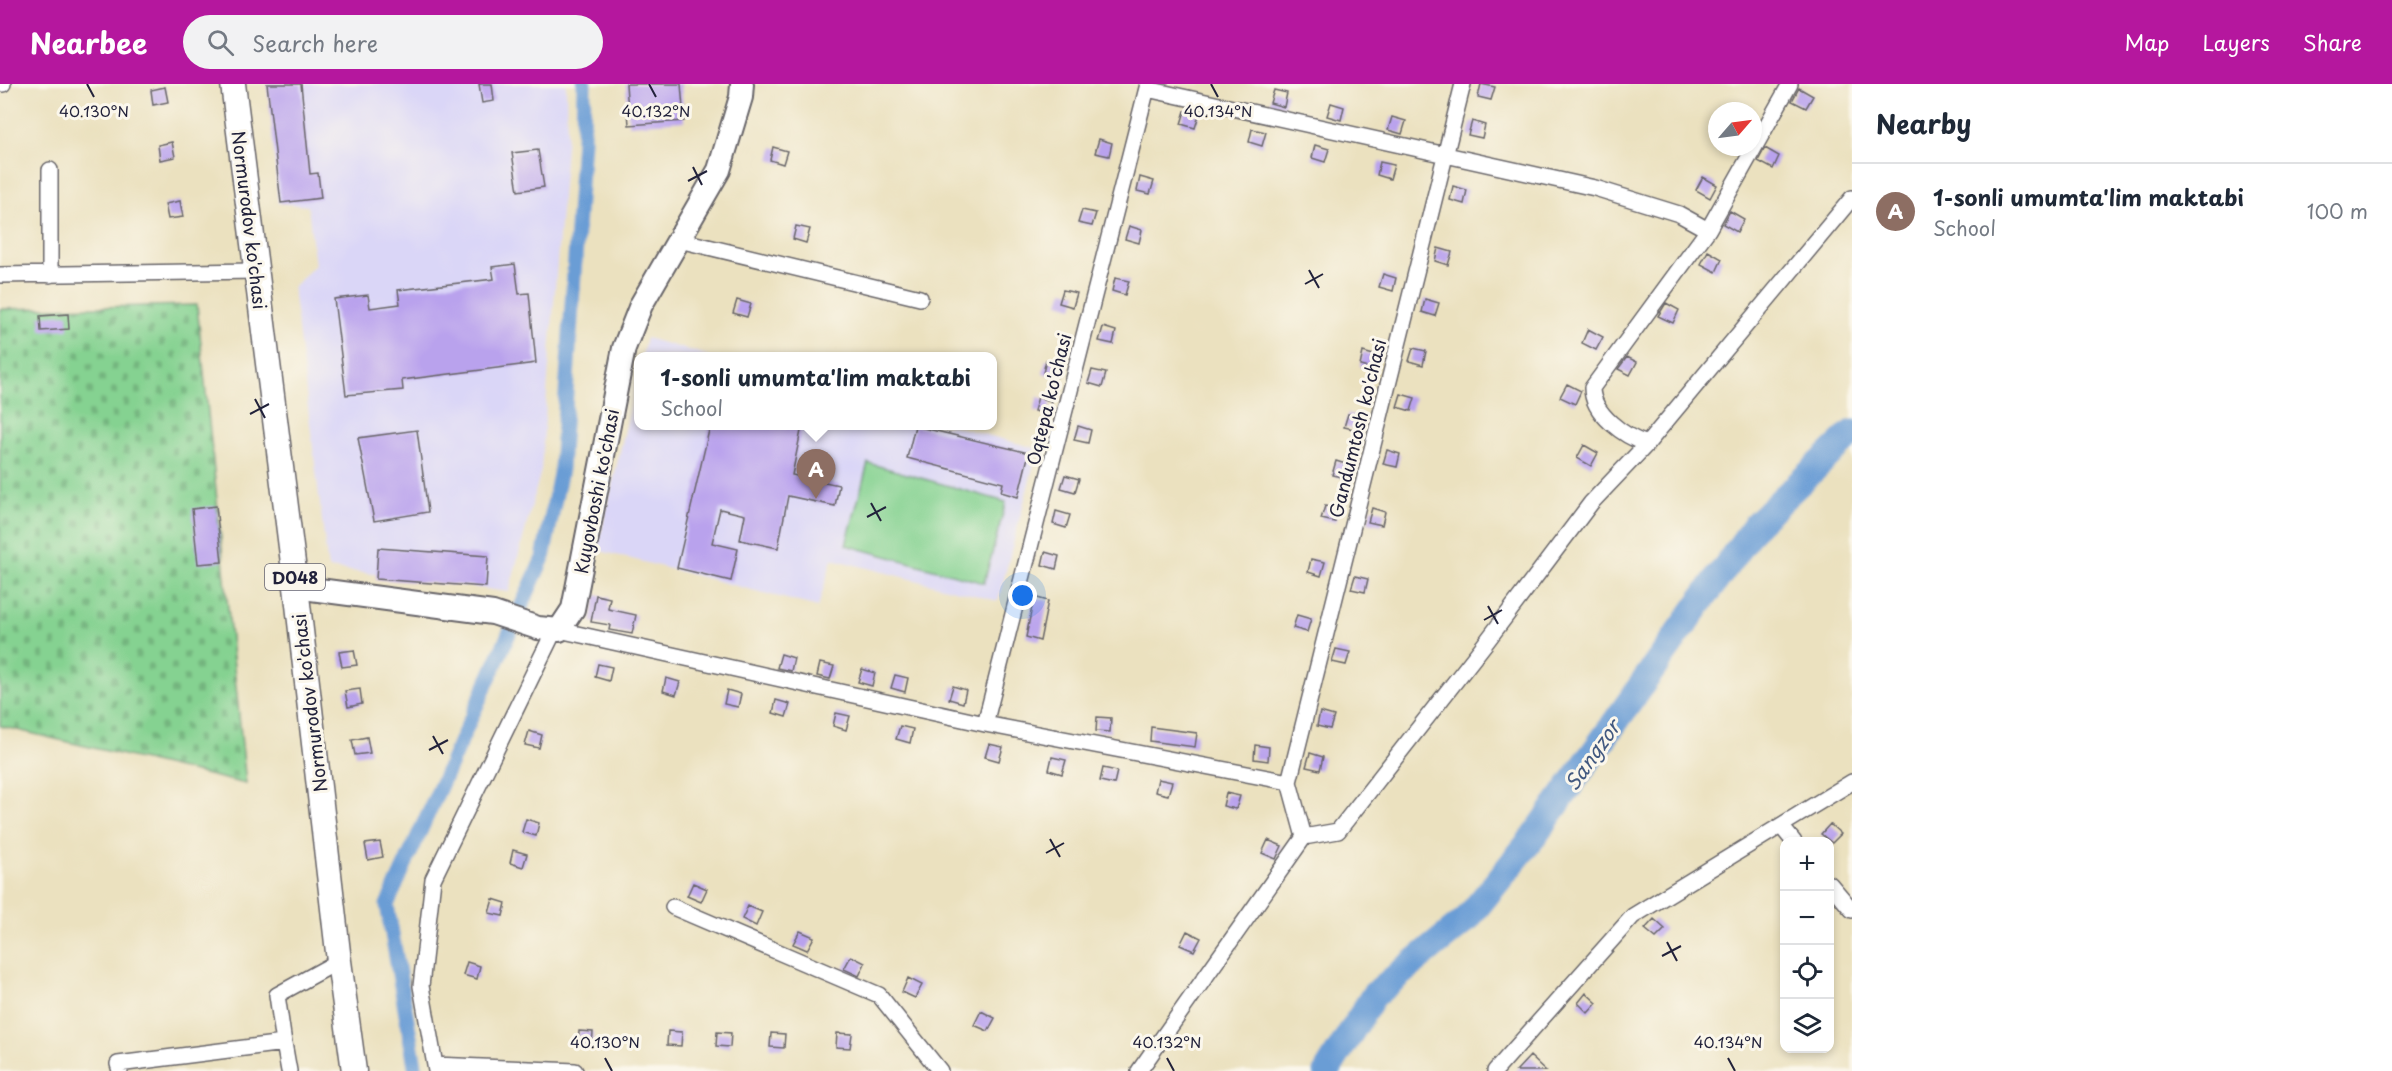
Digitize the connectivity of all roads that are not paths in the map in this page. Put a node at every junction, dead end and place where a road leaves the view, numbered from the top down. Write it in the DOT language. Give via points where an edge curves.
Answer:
graph roads {
  1 [pos="233,84"];
  2 [pos="742,84"];
  3 [pos="1463,84"];
  4 [pos="1790,84"];
  5 [pos="1148,86"];
  6 [pos="1445,155"];
  7 [pos="50,170"];
  8 [pos="1852,198"];
  9 [pos="1708,230"];
  10 [pos="679,240"];
  11 [pos="256,271"];
  12 [pos="50,274"];
  13 [pos="0,275"];
  14 [pos="920,298"];
  15 [pos="1647,444"];
  16 [pos="296,587"];
  17 [pos="551,629"];
  18 [pos="985,724"];
  19 [pos="1289,782"];
  20 [pos="1852,782"];
  21 [pos="1780,826"];
  22 [pos="1304,837"];
  23 [pos="1790,837"];
  24 [pos="1834,889"];
  25 [pos="674,907"];
  26 [pos="1852,910"];
  27 [pos="339,961"];
  28 [pos="284,1043"];
  29 [pos="435,1068"];
  30 [pos="120,1071"];
  31 [pos="289,1071"];
  32 [pos="354,1071"];
  33 [pos="575,1071"];
  34 [pos="940,1071"];
  35 [pos="1139,1071"];
  36 [pos="1495,1071"];
  1 -- 11 [label="main road, Normurodov ko'chasi / D048"];
  2 -- 10 [label="main road, Kuyovboshi ko'chasi" via="719,170"];
  3 -- 6 [label="street, Gandumtosh ko'chasi"];
  4 -- 9 [label="street"];
  5 -- 6 [label="street"];
  5 -- 18 [label="street, Oqtepa ko'chasi"];
  6 -- 9 [label="street" via="1595,188 1679,214"];
  6 -- 19 [label="street, Gandumtosh ko'chasi"];
  7 -- 12 [label="street"];
  8 -- 15 [label="street"];
  9 -- 15 [label="street" via="1592,388 1596,406 1630,439"];
  10 -- 14 [label="street"];
  10 -- 17 [label="main road, Kuyovboshi ko'chasi" via="641,305 624,348 573,609"];
  11 -- 12 [label="street"];
  11 -- 16 [label="main road, Normurodov ko'chasi / D048"];
  12 -- 13 [label="street"];
  15 -- 22 [label="street" via="1591,503 1338,831"];
  16 -- 17 [label="main road" via="493,613"];
  16 -- 27 [label="main road, Normurodov ko'chasi / D048"];
  17 -- 18 [label="street"];
  17 -- 29 [label="street, Kuyovboshi ko'chasi" via="433,879 421,986"];
  18 -- 19 [label="street"];
  19 -- 22 [label="street"];
  20 -- 21 [label="street"];
  21 -- 23 [label="street"];
  21 -- 36 [label="street" via="1633,916"];
  22 -- 35 [label="street"];
  24 -- 26 [label="street"];
  25 -- 34 [label="street" via="879,995"];
  27 -- 28 [label="street" via="277,995"];
  27 -- 32 [label="main road, Normurodov ko'chasi / D048"];
  28 -- 30 [label="street" via="118,1064"];
  28 -- 31 [label="street"];
  29 -- 33 [label="street"];
}
